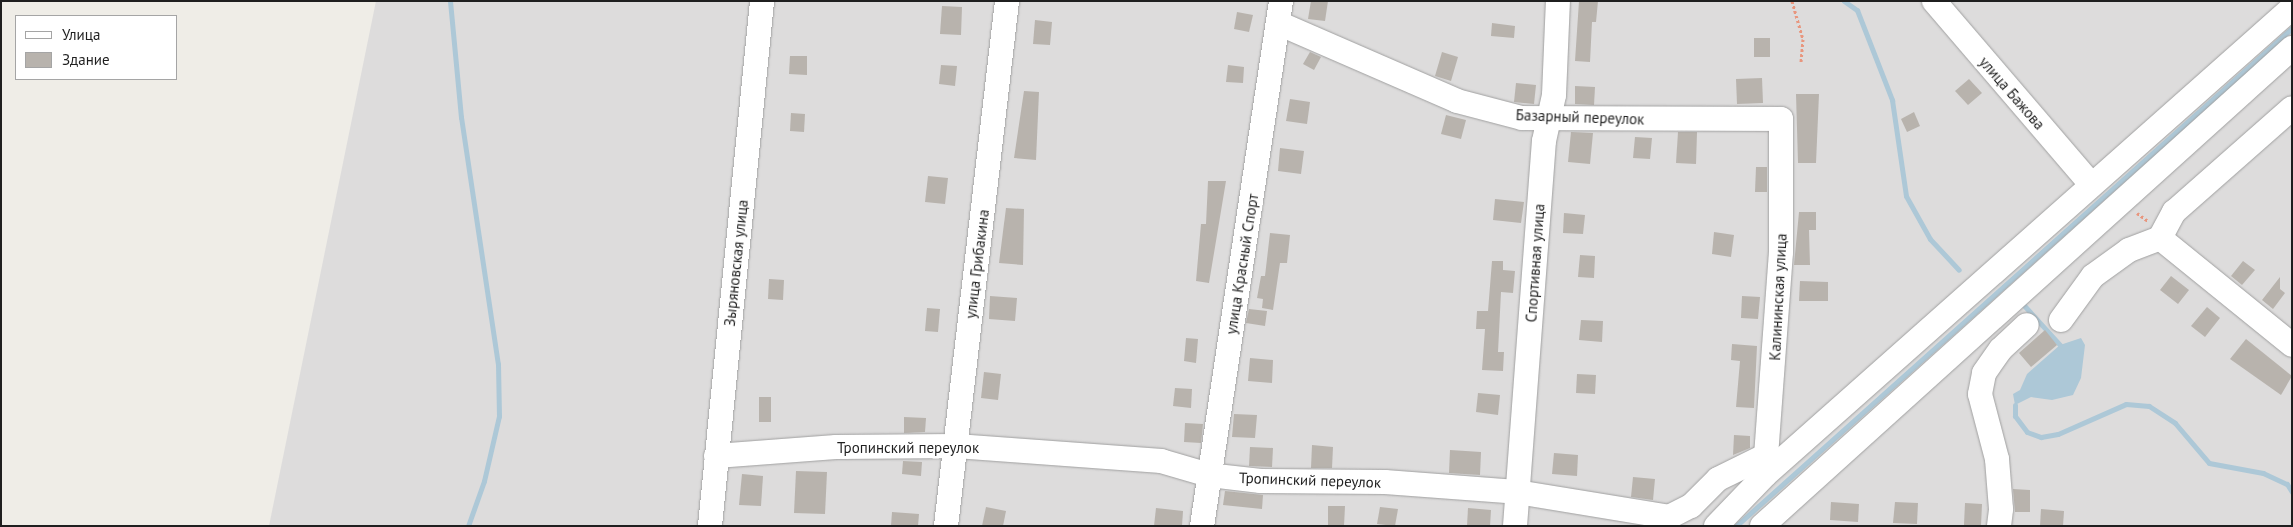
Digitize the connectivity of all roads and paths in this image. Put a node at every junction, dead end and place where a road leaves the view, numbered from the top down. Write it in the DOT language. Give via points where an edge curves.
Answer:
graph roads {
  1 [pos="762,1"];
  2 [pos="1007,1"];
  3 [pos="1558,1"];
  4 [pos="1792,1"];
  5 [pos="1934,1"];
  6 [pos="2292,8"];
  7 [pos="1280,12"];
  8 [pos="2292,48"];
  9 [pos="1801,62"];
  10 [pos="2292,108"];
  11 [pos="1548,118"];
  12 [pos="1781,119"];
  13 [pos="2091,184"];
  14 [pos="2120,204"];
  15 [pos="2160,238"];
  16 [pos="2061,320"];
  17 [pos="2027,325"];
  18 [pos="2292,345"];
  19 [pos="956,446"];
  20 [pos="716,456"];
  21 [pos="1765,466"];
  22 [pos="1210,475"];
  23 [pos="1518,492"];
  24 [pos="710,526"];
  25 [pos="946,526"];
  26 [pos="1202,526"];
  27 [pos="1515,526"];
  28 [pos="1716,526"];
  29 [pos="1762,526"];
  30 [pos="1999,526"];
  1 -- 20 [label="street, Зыряновская улица"];
  2 -- 19 [label="street, улица Грибакина"];
  3 -- 11 [label="street, Спортивная улица" via="1554,95"];
  4 -- 9 [label="path" via="1804,39"];
  5 -- 13 [label="street, улица Бажова"];
  6 -- 13 [label="street"];
  7 -- 11 [label="street, Базарный переулок" via="1457,101 1522,118"];
  7 -- 22 [label="street, улица Красный Спорт"];
  8 -- 14 [label="street"];
  10 -- 15 [label="street" via="2174,212"];
  11 -- 12 [label="street, Базарный переулок"];
  11 -- 23 [label="street, Спортивная улица"];
  12 -- 21 [label="street, Калининская улица" via="1781,252"];
  13 -- 21 [label="street"];
  14 -- 15 [label="path" via="2153,224"];
  14 -- 29 [label="street" via="2030,280"];
  15 -- 16 [label="street" via="2129,250 2093,276"];
  15 -- 18 [label="street"];
  17 -- 30 [label="street" via="2001,349 1984,373 1980,394 1997,459 2001,508"];
  19 -- 20 [label="street, Тропинский переулок" via="836,447"];
  19 -- 22 [label="street, Тропинский переулок" via="1161,461"];
  19 -- 25 [label="street, улица Грибакина"];
  20 -- 24 [label="street, Зыряновская улица"];
  21 -- 23 [label="street, Тропинский переулок" via="1718,479 1690,506 1669,517"];
  21 -- 28 [label="street"];
  22 -- 23 [label="street, Тропинский переулок" via="1260,481 1385,482"];
  22 -- 26 [label="street, улица Красный Спорт"];
  23 -- 27 [label="street, Спортивная улица"];
}
